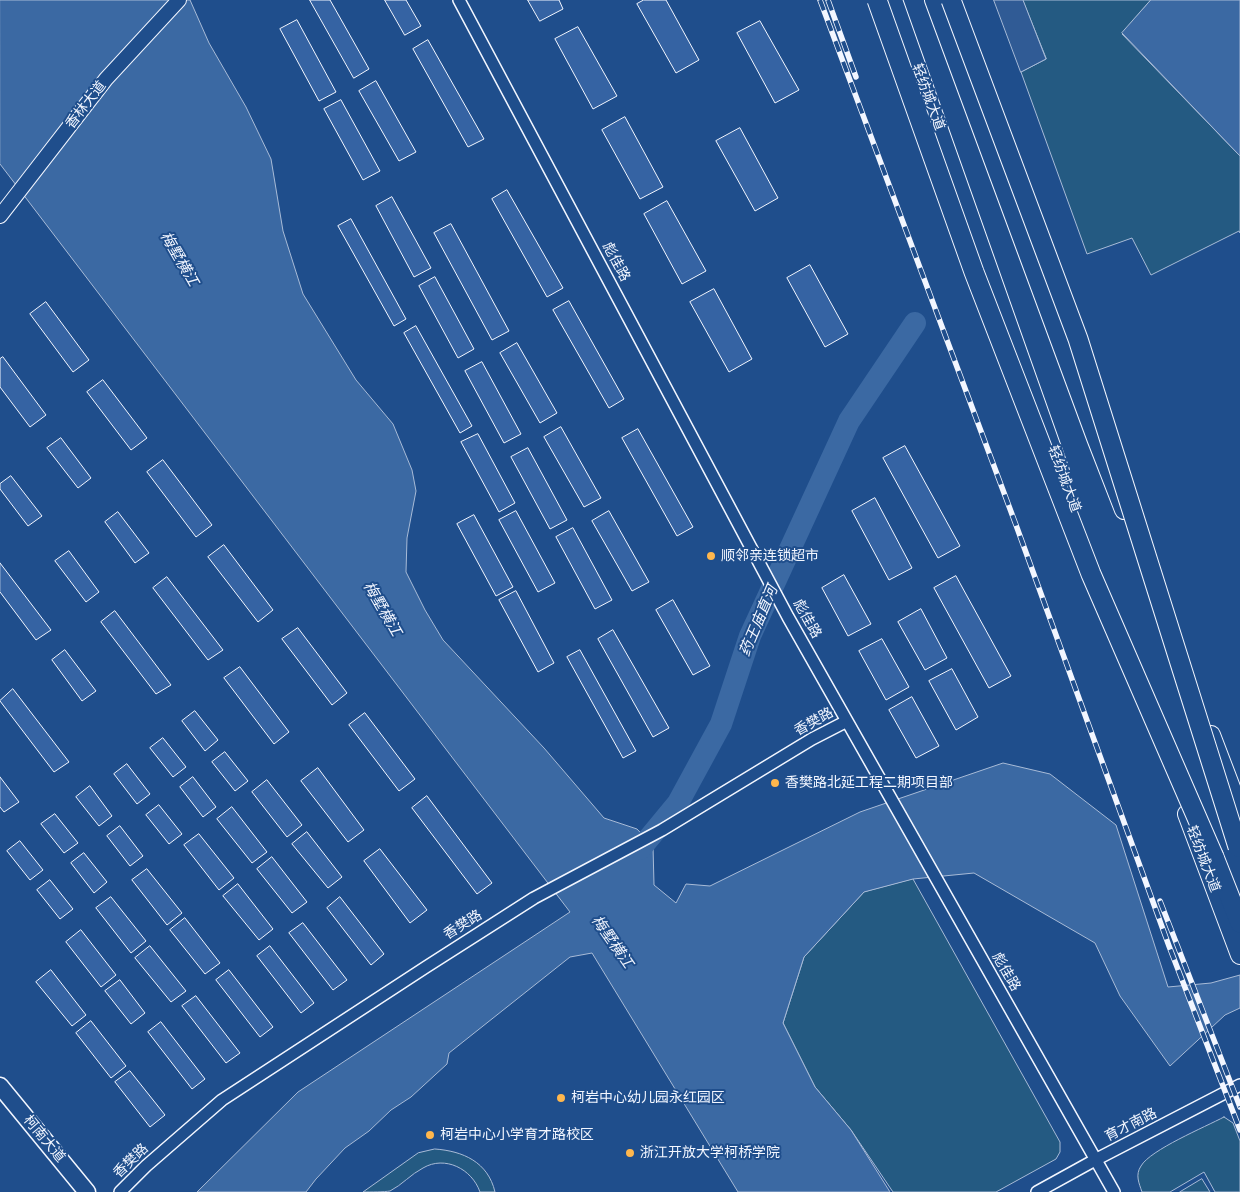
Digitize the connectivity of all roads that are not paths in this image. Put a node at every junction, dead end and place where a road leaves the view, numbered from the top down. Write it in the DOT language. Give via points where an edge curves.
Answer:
graph roads {
  1 [pos="179,0"];
  2 [pos="459,0"];
  3 [pos="877,0"];
  4 [pos="893,0"];
  5 [pos="934,0"];
  6 [pos="951,0"];
  7 [pos="2,213"];
  8 [pos="847,721"];
  9 [pos="1240,811"];
  10 [pos="1239,849"];
  11 [pos="1240,923"];
  12 [pos="1240,955"];
  13 [pos="1240,1085"];
  14 [pos="0,1086"];
  15 [pos="1095,1160"];
  16 [pos="88,1192"];
  17 [pos="120,1192"];
  18 [pos="1037,1192"];
  19 [pos="1114,1192"];
  1 -- 7 [label="street, 香林大道" via="106,79"];
  2 -- 8 [label="street, 彪佳路"];
  3 -- 11 [label="highway, bridge" via="974,272 1088,565"];
  4 -- 12 [label="main road, 轻纺城大道" via="1058,464"];
  5 -- 9 [label="main road" via="1096,438"];
  6 -- 10 [label="highway, bridge" via="1078,339"];
  8 -- 15 [label="street, 彪佳路"];
  8 -- 17 [label="street, 香樊路" via="662,830 534,898 426,967 222,1100"];
  13 -- 15 [label="street, 育才南路"];
  14 -- 16 [label="main road, 柯南大道"];
  15 -- 18 [label="street, 育才南路"];
  15 -- 19 [label="street, 彪佳路"];
}
